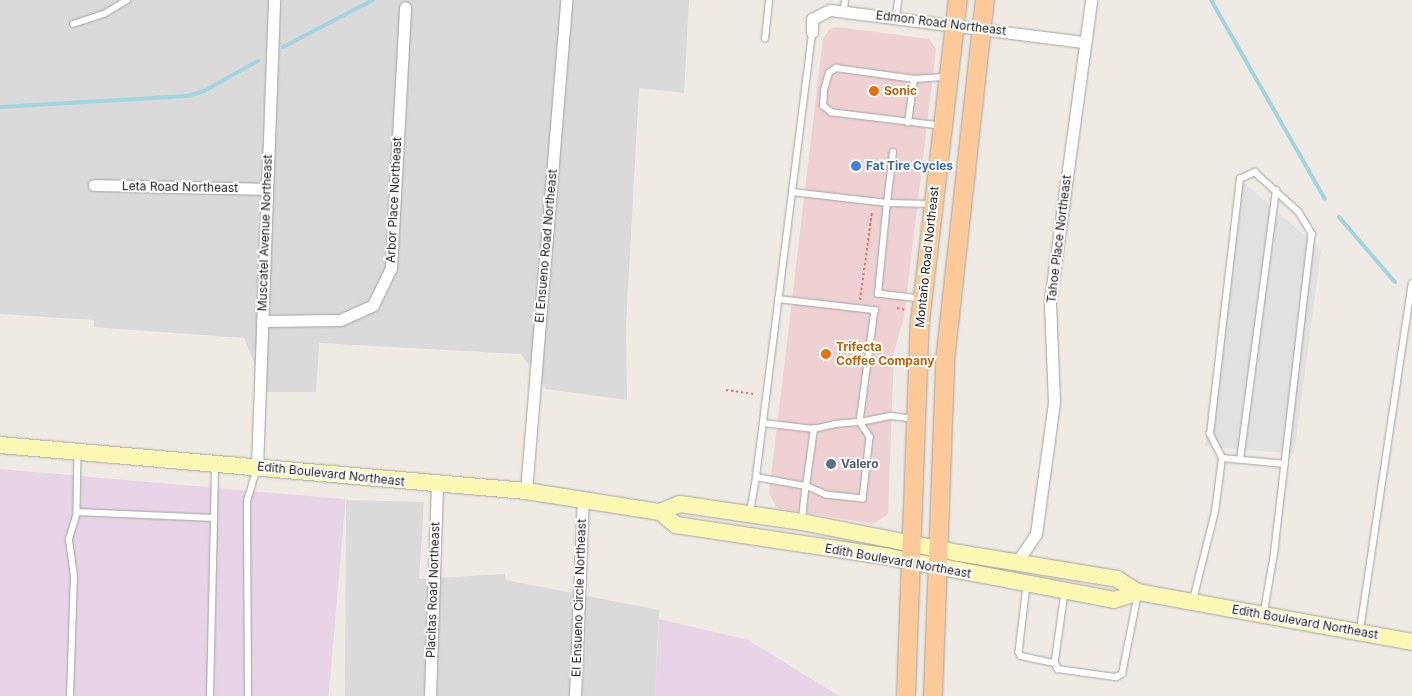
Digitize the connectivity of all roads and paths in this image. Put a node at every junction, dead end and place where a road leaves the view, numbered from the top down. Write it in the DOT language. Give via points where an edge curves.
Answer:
graph roads {
  1 [pos="128,0"];
  2 [pos="274,0"];
  3 [pos="566,0"];
  4 [pos="769,0"];
  5 [pos="898,0"];
  6 [pos="958,0"];
  7 [pos="985,0"];
  8 [pos="1091,0"];
  9 [pos="845,5"];
  10 [pos="405,7"];
  11 [pos="896,17"];
  12 [pos="73,24"];
  13 [pos="955,25"];
  14 [pos="982,28"];
  15 [pos="812,32"];
  16 [pos="765,39"];
  17 [pos="1086,42"];
  18 [pos="948,76"];
  19 [pos="914,79"];
  20 [pos="908,123"];
  21 [pos="943,126"];
  22 [pos="893,152"];
  23 [pos="94,185"];
  24 [pos="267,189"];
  25 [pos="1276,190"];
  26 [pos="792,192"];
  27 [pos="887,203"];
  28 [pos="933,204"];
  29 [pos="872,210"];
  30 [pos="1412,284"];
  31 [pos="778,299"];
  32 [pos="922,299"];
  33 [pos="860,303"];
  34 [pos="897,308"];
  35 [pos="906,310"];
  36 [pos="262,321"];
  37 [pos="726,390"];
  38 [pos="756,394"];
  39 [pos="914,419"];
  40 [pos="860,422"];
  41 [pos="763,423"];
  42 [pos="814,429"];
  43 [pos="0,445"];
  44 [pos="78,452"];
  45 [pos="1222,458"];
  46 [pos="1240,460"];
  47 [pos="215,463"];
  48 [pos="1285,464"];
  49 [pos="258,467"];
  50 [pos="756,477"];
  51 [pos="437,484"];
  52 [pos="806,486"];
  53 [pos="526,491"];
  54 [pos="583,499"];
  55 [pos="77,512"];
  56 [pos="660,512"];
  57 [pos="750,514"];
  58 [pos="214,518"];
  59 [pos="802,522"];
  60 [pos="911,543"];
  61 [pos="939,549"];
  62 [pos="1017,562"];
  63 [pos="911,563"];
  64 [pos="938,569"];
  65 [pos="1028,583"];
  66 [pos="1065,590"];
  67 [pos="1138,592"];
  68 [pos="1193,602"];
  69 [pos="1264,615"];
  70 [pos="1360,632"];
  71 [pos="1412,642"];
  72 [pos="1055,663"];
  73 [pos="70,696"];
  74 [pos="210,696"];
  75 [pos="248,696"];
  76 [pos="430,696"];
  77 [pos="575,696"];
  78 [pos="906,696"];
  79 [pos="934,696"];
  1 -- 12 [label="lane" via="104,14"];
  2 -- 24 [label="street, Muscatel Avenue Northeast"];
  3 -- 53 [label="street, El Ensueno Road Northeast"];
  4 -- 16 [label="lane"];
  5 -- 11 [label="lane"];
  6 -- 13 [label="main road, Montaño Road Northeast"];
  7 -- 14 [label="main road"];
  8 -- 17 [label="street, Tahoe Place Northeast"];
  9 -- 11 [label="street, Edmon Road Northeast"];
  9 -- 15 [label="street, Edmon Road Northeast" via="812,18"];
  10 -- 36 [label="street, Arbor Place Northeast" via="391,268 373,305 340,320"];
  11 -- 13 [label="street, Edmon Road Northeast"];
  13 -- 14 [label="street, Edmon Road Northeast"];
  13 -- 18 [label="main road, Montaño Road Northeast"];
  14 -- 17 [label="street, Edmon Road Northeast"];
  14 -- 61 [label="main road" via="946,344"];
  15 -- 26 [label="lane"];
  17 -- 62 [label="street, Tahoe Place Northeast" via="1050,301 1054,402 1036,534"];
  18 -- 19 [label="lane"];
  18 -- 21 [label="main road, Montaño Road Northeast"];
  19 -- 20 [label="lane"];
  19 -- 20 [label="lane" via="836,68 829,73 824,90 823,106 832,113"];
  20 -- 21 [label="lane"];
  21 -- 28 [label="main road, Montaño Road Northeast"];
  22 -- 27 [label="lane"];
  23 -- 24 [label="street, Leta Road Northeast"];
  24 -- 36 [label="street, Muscatel Avenue Northeast"];
  25 -- 45 [label="lane" via="1255,172 1240,179 1210,434"];
  25 -- 46 [label="lane"];
  25 -- 48 [label="lane" via="1299,212 1312,234"];
  26 -- 27 [label="lane"];
  26 -- 31 [label="lane"];
  27 -- 28 [label="lane"];
  27 -- 32 [label="lane" via="878,294"];
  28 -- 32 [label="main road, Montaño Road Northeast"];
  29 -- 33 [label="path"];
  30 -- 70 [label="lane"];
  31 -- 40 [label="lane" via="875,310"];
  31 -- 41 [label="lane"];
  32 -- 39 [label="main road, Montaño Road Northeast"];
  34 -- 35 [label="path"];
  36 -- 49 [label="street, Muscatel Avenue Northeast"];
  37 -- 38 [label="path"];
  39 -- 40 [label="lane" via="891,416"];
  39 -- 60 [label="main road, Montaño Road Northeast"];
  40 -- 42 [label="lane"];
  40 -- 52 [label="lane" via="870,437 863,499 826,495"];
  41 -- 42 [label="lane"];
  41 -- 50 [label="lane"];
  42 -- 52 [label="lane"];
  43 -- 44 [label="street, Edith Boulevard Northeast"];
  44 -- 47 [label="street, Edith Boulevard Northeast"];
  44 -- 55 [label="lane"];
  45 -- 46 [label="lane"];
  45 -- 68 [label="lane" via="1215,512"];
  46 -- 48 [label="lane"];
  47 -- 49 [label="street, Edith Boulevard Northeast"];
  47 -- 58 [label="lane"];
  48 -- 69 [label="lane"];
  49 -- 51 [label="street, Edith Boulevard Northeast"];
  49 -- 75 [label="lane" via="247,501"];
  50 -- 52 [label="lane"];
  50 -- 57 [label="lane"];
  51 -- 53 [label="street, Edith Boulevard Northeast"];
  51 -- 76 [label="street, Placitas Road Northeast"];
  52 -- 59 [label="lane"];
  53 -- 54 [label="street, Edith Boulevard Northeast"];
  54 -- 56 [label="street, Edith Boulevard Northeast"];
  54 -- 77 [label="street, El Ensueno Circle Northeast"];
  55 -- 58 [label="lane"];
  55 -- 73 [label="lane" via="69,540 74,576"];
  56 -- 57 [label="street, Edith Boulevard Northeast" via="680,504"];
  56 -- 63 [label="street, Edith Boulevard Northeast" via="676,525"];
  57 -- 59 [label="street, Edith Boulevard Northeast"];
  58 -- 74 [label="lane"];
  59 -- 60 [label="street, Edith Boulevard Northeast"];
  60 -- 61 [label="street, Edith Boulevard Northeast"];
  60 -- 63 [label="main road, Montaño Road Northeast"];
  61 -- 62 [label="street, Edith Boulevard Northeast"];
  61 -- 64 [label="main road"];
  62 -- 67 [label="street, Edith Boulevard Northeast" via="1117,579"];
  63 -- 64 [label="street, Edith Boulevard Northeast"];
  63 -- 78 [label="main road, Montaño Road Northeast"];
  64 -- 65 [label="street, Edith Boulevard Northeast"];
  64 -- 79 [label="main road"];
  65 -- 66 [label="street, Edith Boulevard Northeast"];
  65 -- 72 [label="lane" via="1019,652 1021,656"];
  66 -- 67 [label="street, Edith Boulevard Northeast" via="1114,600"];
  66 -- 72 [label="lane"];
  67 -- 68 [label="street, Edith Boulevard Northeast"];
  67 -- 72 [label="lane" via="1122,674 1116,677 1058,669"];
  68 -- 69 [label="street, Edith Boulevard Northeast"];
  69 -- 70 [label="street, Edith Boulevard Northeast"];
  70 -- 71 [label="street, Edith Boulevard Northeast"];
}
